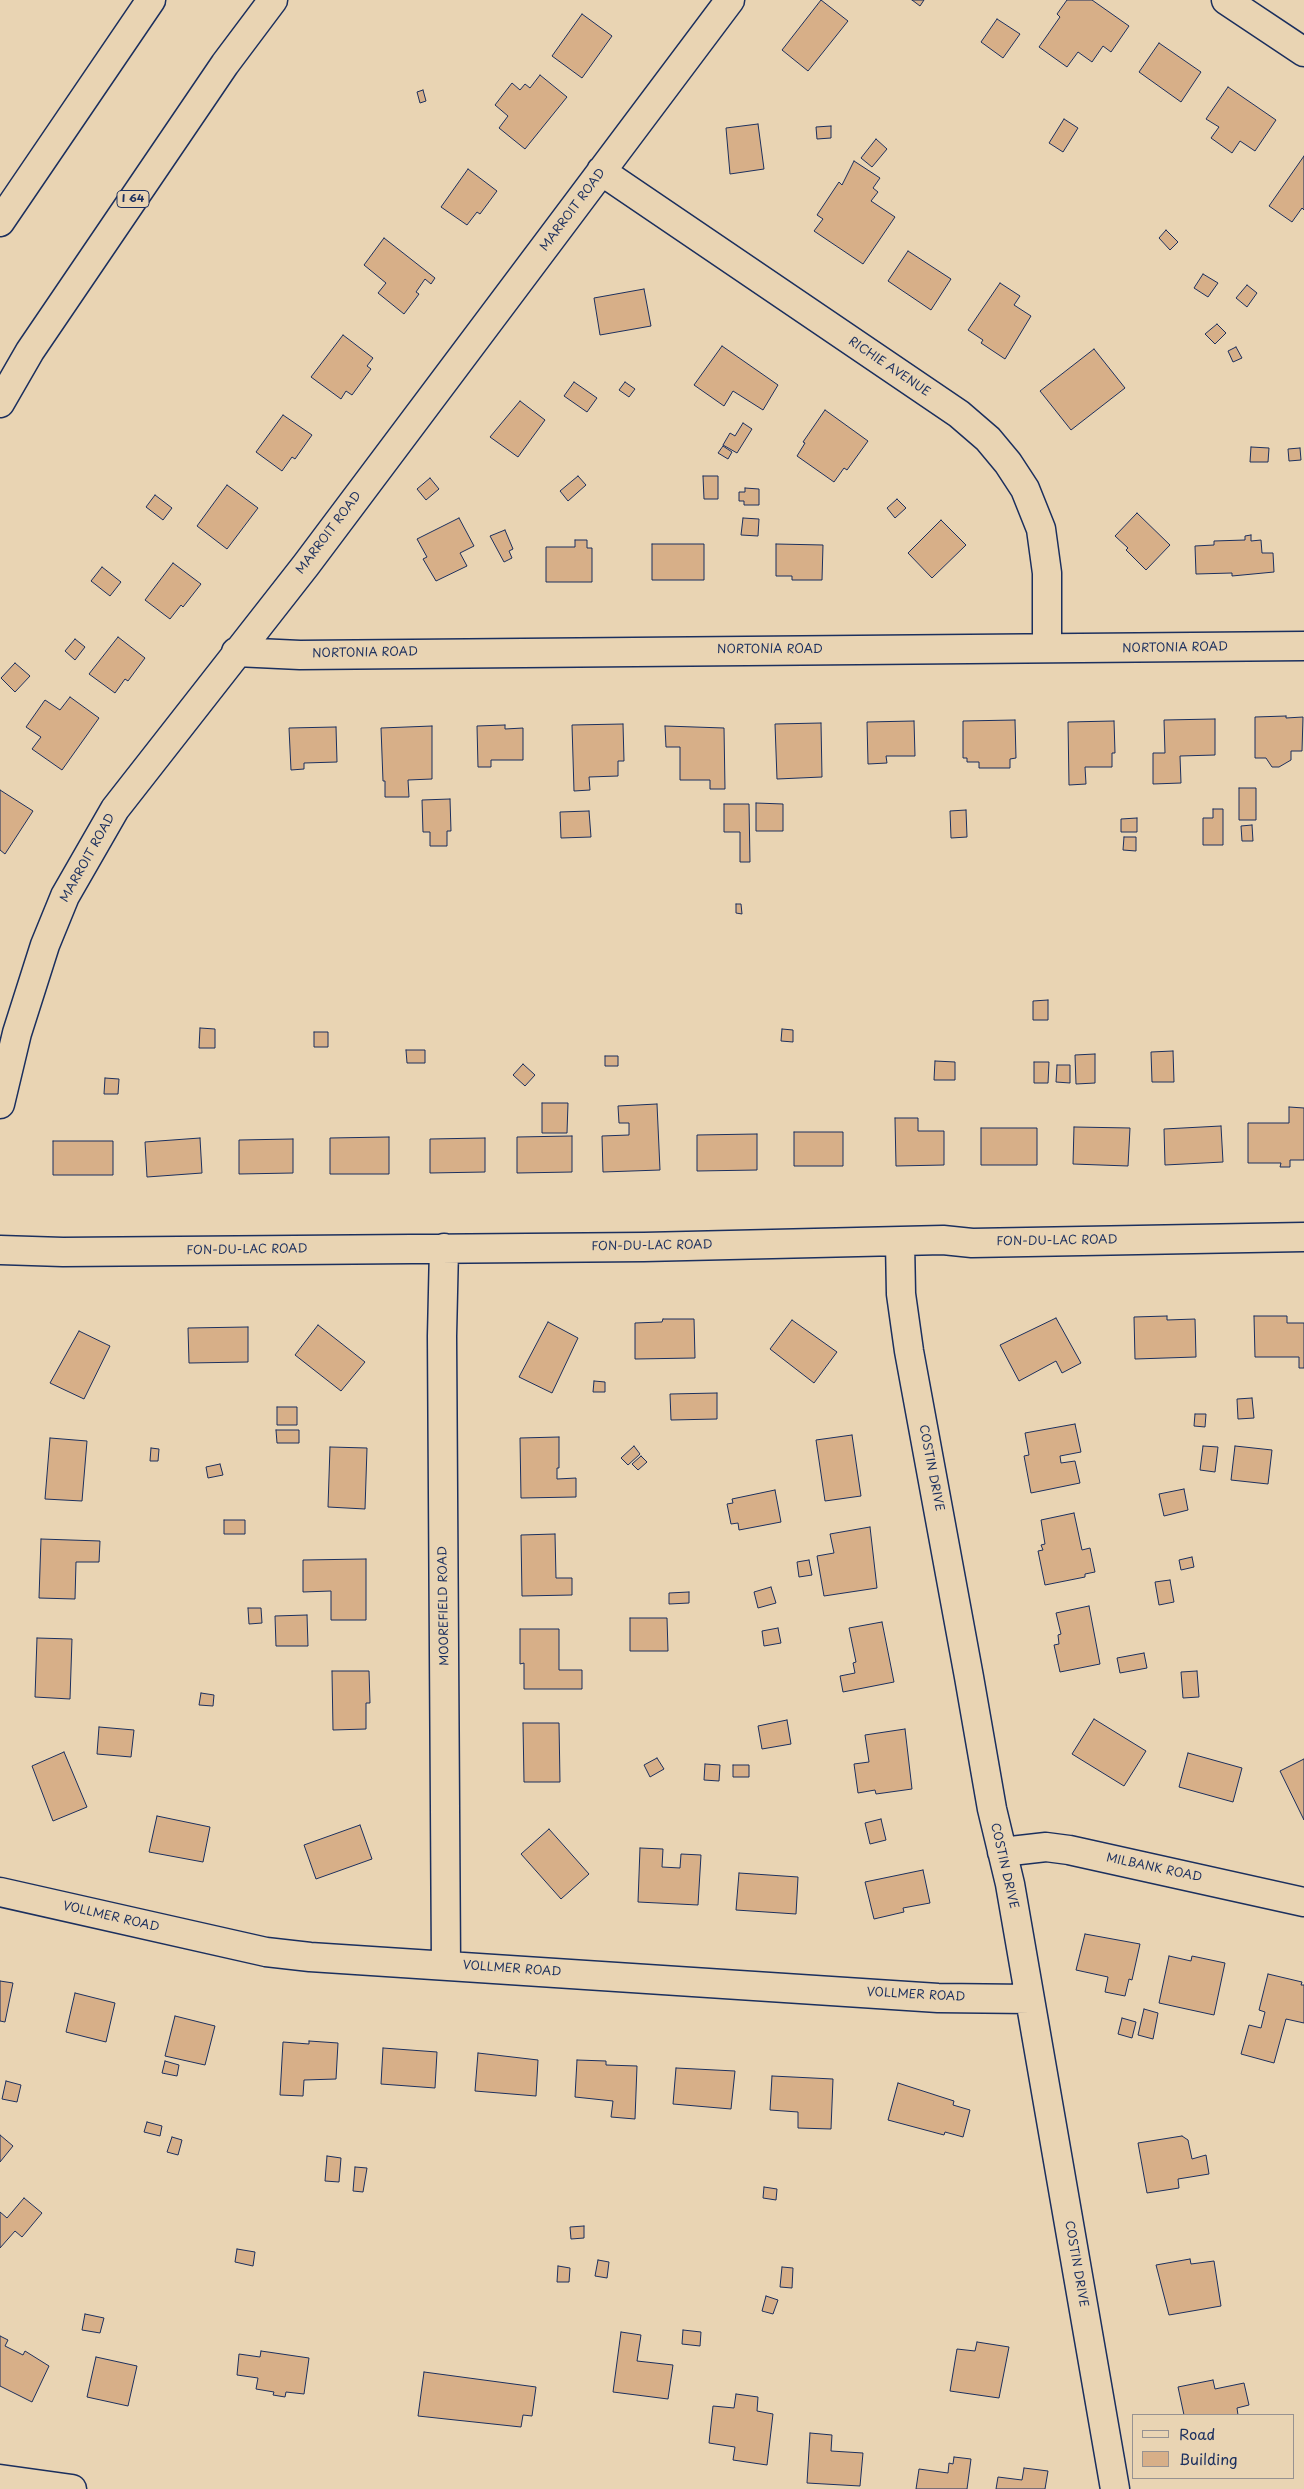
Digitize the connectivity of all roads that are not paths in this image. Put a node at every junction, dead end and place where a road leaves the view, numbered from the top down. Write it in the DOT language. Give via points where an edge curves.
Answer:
graph roads {
  1 [pos="151,0"];
  2 [pos="273,0"];
  3 [pos="730,0"];
  4 [pos="1226,0"];
  5 [pos="1304,52"];
  6 [pos="601,171"];
  7 [pos="0,222"];
  8 [pos="0,403"];
  9 [pos="1304,646"];
  10 [pos="1047,648"];
  11 [pos="236,652"];
  12 [pos="0,1104"];
  13 [pos="1304,1237"];
  14 [pos="900,1242"];
  15 [pos="444,1248"];
  16 [pos="0,1250"];
  17 [pos="1002,1852"];
  18 [pos="0,1892"];
  19 [pos="1304,1902"];
  20 [pos="446,1965"];
  21 [pos="1030,1999"];
  22 [pos="0,2479"];
  23 [pos="72,2489"];
  24 [pos="1115,2489"];
  1 -- 7 [label="main road"];
  2 -- 8 [label="main road, I 64" via="225,64 30,351"];
  3 -- 6 [label="main road, MARROIT ROAD"];
  4 -- 5 [label="main road"];
  6 -- 10 [label="main road, RICHIE AVENUE" via="959,414 988,440 1025,490 1041,529 1047,573"];
  6 -- 11 [label="main road, MARROIT ROAD" via="306,565"];
  9 -- 10 [label="main road, NORTONIA ROAD"];
  10 -- 11 [label="main road, NORTONIA ROAD" via="300,655"];
  11 -- 12 [label="main road, MARROIT ROAD" via="115,809 65,896 45,945 17,1033"];
  13 -- 14 [label="main road, FON-DU-LAC ROAD"];
  14 -- 15 [label="main road, FON-DU-LAC ROAD"];
  14 -- 17 [label="main road, COSTIN DRIVE" via="901,1294 909,1351"];
  15 -- 16 [label="main road, FON-DU-LAC ROAD"];
  15 -- 20 [label="main road, MOOREFIELD ROAD"];
  17 -- 19 [label="main road, MILBANK ROAD" via="1046,1847 1068,1850"];
  17 -- 21 [label="main road, COSTIN DRIVE"];
  18 -- 20 [label="main road, VOLLMER ROAD" via="266,1952"];
  20 -- 21 [label="main road, VOLLMER ROAD" via="938,1998"];
  21 -- 24 [label="main road, COSTIN DRIVE"];
  22 -- 23 [label="main road"];
}
